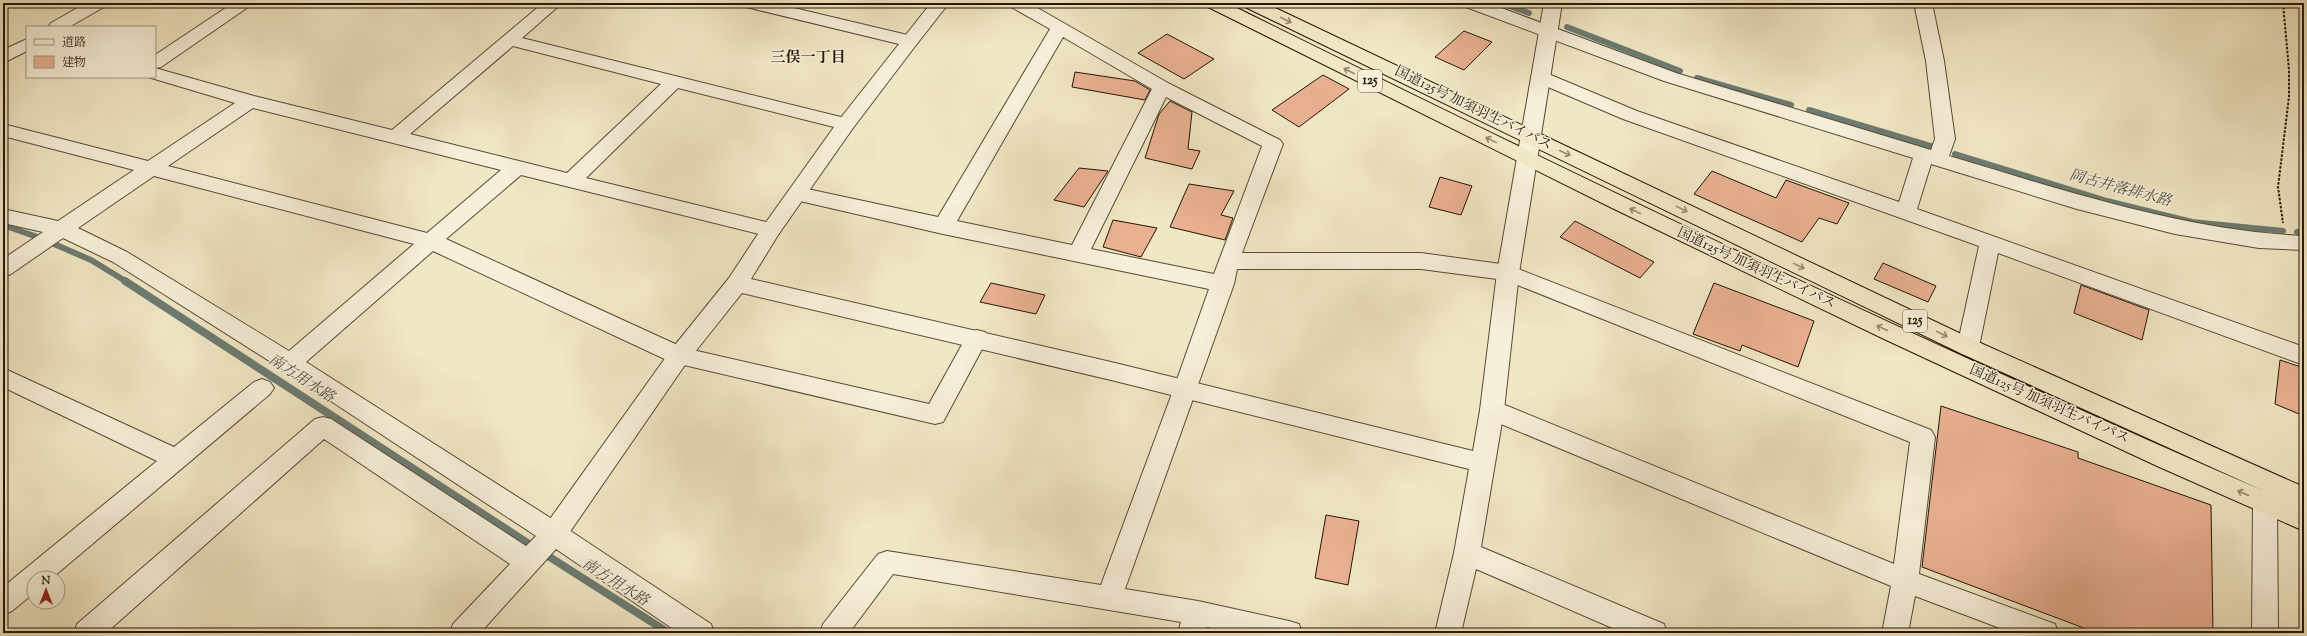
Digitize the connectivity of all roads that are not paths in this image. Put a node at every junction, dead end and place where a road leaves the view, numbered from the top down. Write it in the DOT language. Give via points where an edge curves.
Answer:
graph roads {
  1 [pos="98,3"];
  2 [pos="245,3"];
  3 [pos="553,3"];
  4 [pos="752,3"];
  5 [pos="940,3"];
  6 [pos="1017,3"];
  7 [pos="1214,3"];
  8 [pos="1251,3"];
  9 [pos="1472,3"];
  10 [pos="1923,3"];
  11 [pos="1550,19"];
  12 [pos="59,26"];
  13 [pos="1060,26"];
  14 [pos="508,40"];
  15 [pos="910,41"];
  16 [pos="26,46"];
  17 [pos="3,58"];
  18 [pos="156,62"];
  19 [pos="156,74"];
  20 [pos="1540,77"];
  21 [pos="674,81"];
  22 [pos="1162,86"];
  23 [pos="250,101"];
  24 [pos="846,124"];
  25 [pos="3,130"];
  26 [pos="395,137"];
  27 [pos="1528,147"];
  28 [pos="1936,153"];
  29 [pos="517,167"];
  30 [pos="151,168"];
  31 [pos="572,180"];
  32 [pos="798,194"];
  33 [pos="1906,212"];
  34 [pos="3,216"];
  35 [pos="943,227"];
  36 [pos="62,229"];
  37 [pos="771,230"];
  38 [pos="432,241"];
  39 [pos="1990,242"];
  40 [pos="2304,243"];
  41 [pos="1078,253"];
  42 [pos="1229,261"];
  43 [pos="3,270"];
  44 [pos="1508,273"];
  45 [pos="737,284"];
  46 [pos="1223,284"];
  47 [pos="977,338"];
  48 [pos="1968,347"];
  49 [pos="679,356"];
  50 [pos="2304,356"];
  51 [pos="290,363"];
  52 [pos="3,377"];
  53 [pos="262,388"];
  54 [pos="1186,388"];
  55 [pos="1492,410"];
  56 [pos="177,459"];
  57 [pos="1483,463"];
  58 [pos="2304,498"];
  59 [pos="2265,503"];
  60 [pos="2304,520"];
  61 [pos="554,534"];
  62 [pos="1467,553"];
  63 [pos="529,562"];
  64 [pos="1905,580"];
  65 [pos="1109,598"];
  66 [pos="3,603"];
  67 [pos="1195,623"];
  68 [pos="87,633"];
  69 [pos="463,633"];
  70 [pos="701,633"];
  71 [pos="833,633"];
  72 [pos="1289,633"];
  73 [pos="1448,633"];
  74 [pos="1654,633"];
  75 [pos="1895,633"];
  76 [pos="2045,633"];
  77 [pos="2265,633"];
  1 -- 12 [label="street"];
  2 -- 18 [label="street"];
  3 -- 14 [label="street"];
  4 -- 15 [label="street"];
  5 -- 15 [label="street"];
  6 -- 13 [label="street"];
  27 -- 7 [label="highway, 国道125号 加須羽生バイパス / 125, one-way"];
  8 -- 27 [label="highway, 国道125号 加須羽生バイパス / 125, one-way"];
  9 -- 11 [label="street"];
  10 -- 28 [label="street" via="1936,69 1945,139"];
  11 -- 20 [label="street"];
  11 -- 28 [label="street" via="1670,77"];
  13 -- 22 [label="street"];
  13 -- 35 [label="street"];
  14 -- 21 [label="street"];
  14 -- 26 [label="street"];
  15 -- 24 [label="street"];
  16 -- 17 [label="street"];
  19 -- 23 [label="street"];
  20 -- 27 [label="street"];
  20 -- 33 [label="street" via="1630,114"];
  21 -- 24 [label="street"];
  21 -- 31 [label="street"];
  22 -- 41 [label="street"];
  22 -- 42 [label="street" via="1273,144"];
  23 -- 26 [label="street"];
  23 -- 30 [label="street"];
  24 -- 32 [label="street"];
  25 -- 30 [label="street"];
  26 -- 29 [label="street"];
  27 -- 44 [label="street"];
  27 -- 48 [label="highway, 国道125号 加須羽生バイパス / 125, one-way"];
  59 -- 27 [label="highway, 国道125号 加須羽生バイパス / 125, one-way" via="1736,260"];
  28 -- 33 [label="street"];
  28 -- 40 [label="street" via="2084,204 2175,228 2259,241"];
  29 -- 31 [label="street"];
  29 -- 38 [label="street"];
  30 -- 36 [label="street"];
  30 -- 38 [label="street"];
  31 -- 37 [label="street"];
  32 -- 35 [label="street"];
  32 -- 37 [label="street"];
  33 -- 39 [label="street"];
  34 -- 36 [label="street"];
  35 -- 41 [label="street"];
  36 -- 43 [label="street"];
  36 -- 51 [label="street" via="120,257"];
  37 -- 45 [label="street"];
  38 -- 49 [label="street"];
  38 -- 51 [label="street"];
  39 -- 48 [label="street"];
  39 -- 50 [label="street"];
  41 -- 46 [label="street"];
  42 -- 44 [label="street" via="1421,261"];
  42 -- 46 [label="street"];
  44 -- 55 [label="street"];
  44 -- 64 [label="street" via="1922,437"];
  45 -- 47 [label="street"];
  45 -- 49 [label="street"];
  46 -- 54 [label="street"];
  47 -- 49 [label="street" via="935,415"];
  47 -- 54 [label="street"];
  48 -- 58 [label="highway, 国道125号 加須羽生バイパス / 125"];
  49 -- 61 [label="street"];
  51 -- 61 [label="street"];
  52 -- 56 [label="street"];
  53 -- 56 [label="street"];
  54 -- 57 [label="street"];
  54 -- 65 [label="street"];
  55 -- 57 [label="street"];
  55 -- 64 [label="street"];
  56 -- 66 [label="street"];
  57 -- 62 [label="street"];
  59 -- 60 [label="highway, 国道125号 加須羽生バイパス / 125"];
  59 -- 77 [label="street"];
  61 -- 63 [label="street"];
  61 -- 70 [label="street"];
  62 -- 73 [label="street"];
  62 -- 74 [label="street"];
  63 -- 68 [label="street" via="323,426"];
  63 -- 69 [label="street"];
  64 -- 75 [label="street"];
  64 -- 76 [label="street"];
  65 -- 67 [label="street"];
  65 -- 71 [label="street" via="886,562"];
  67 -- 72 [label="street"];
}
